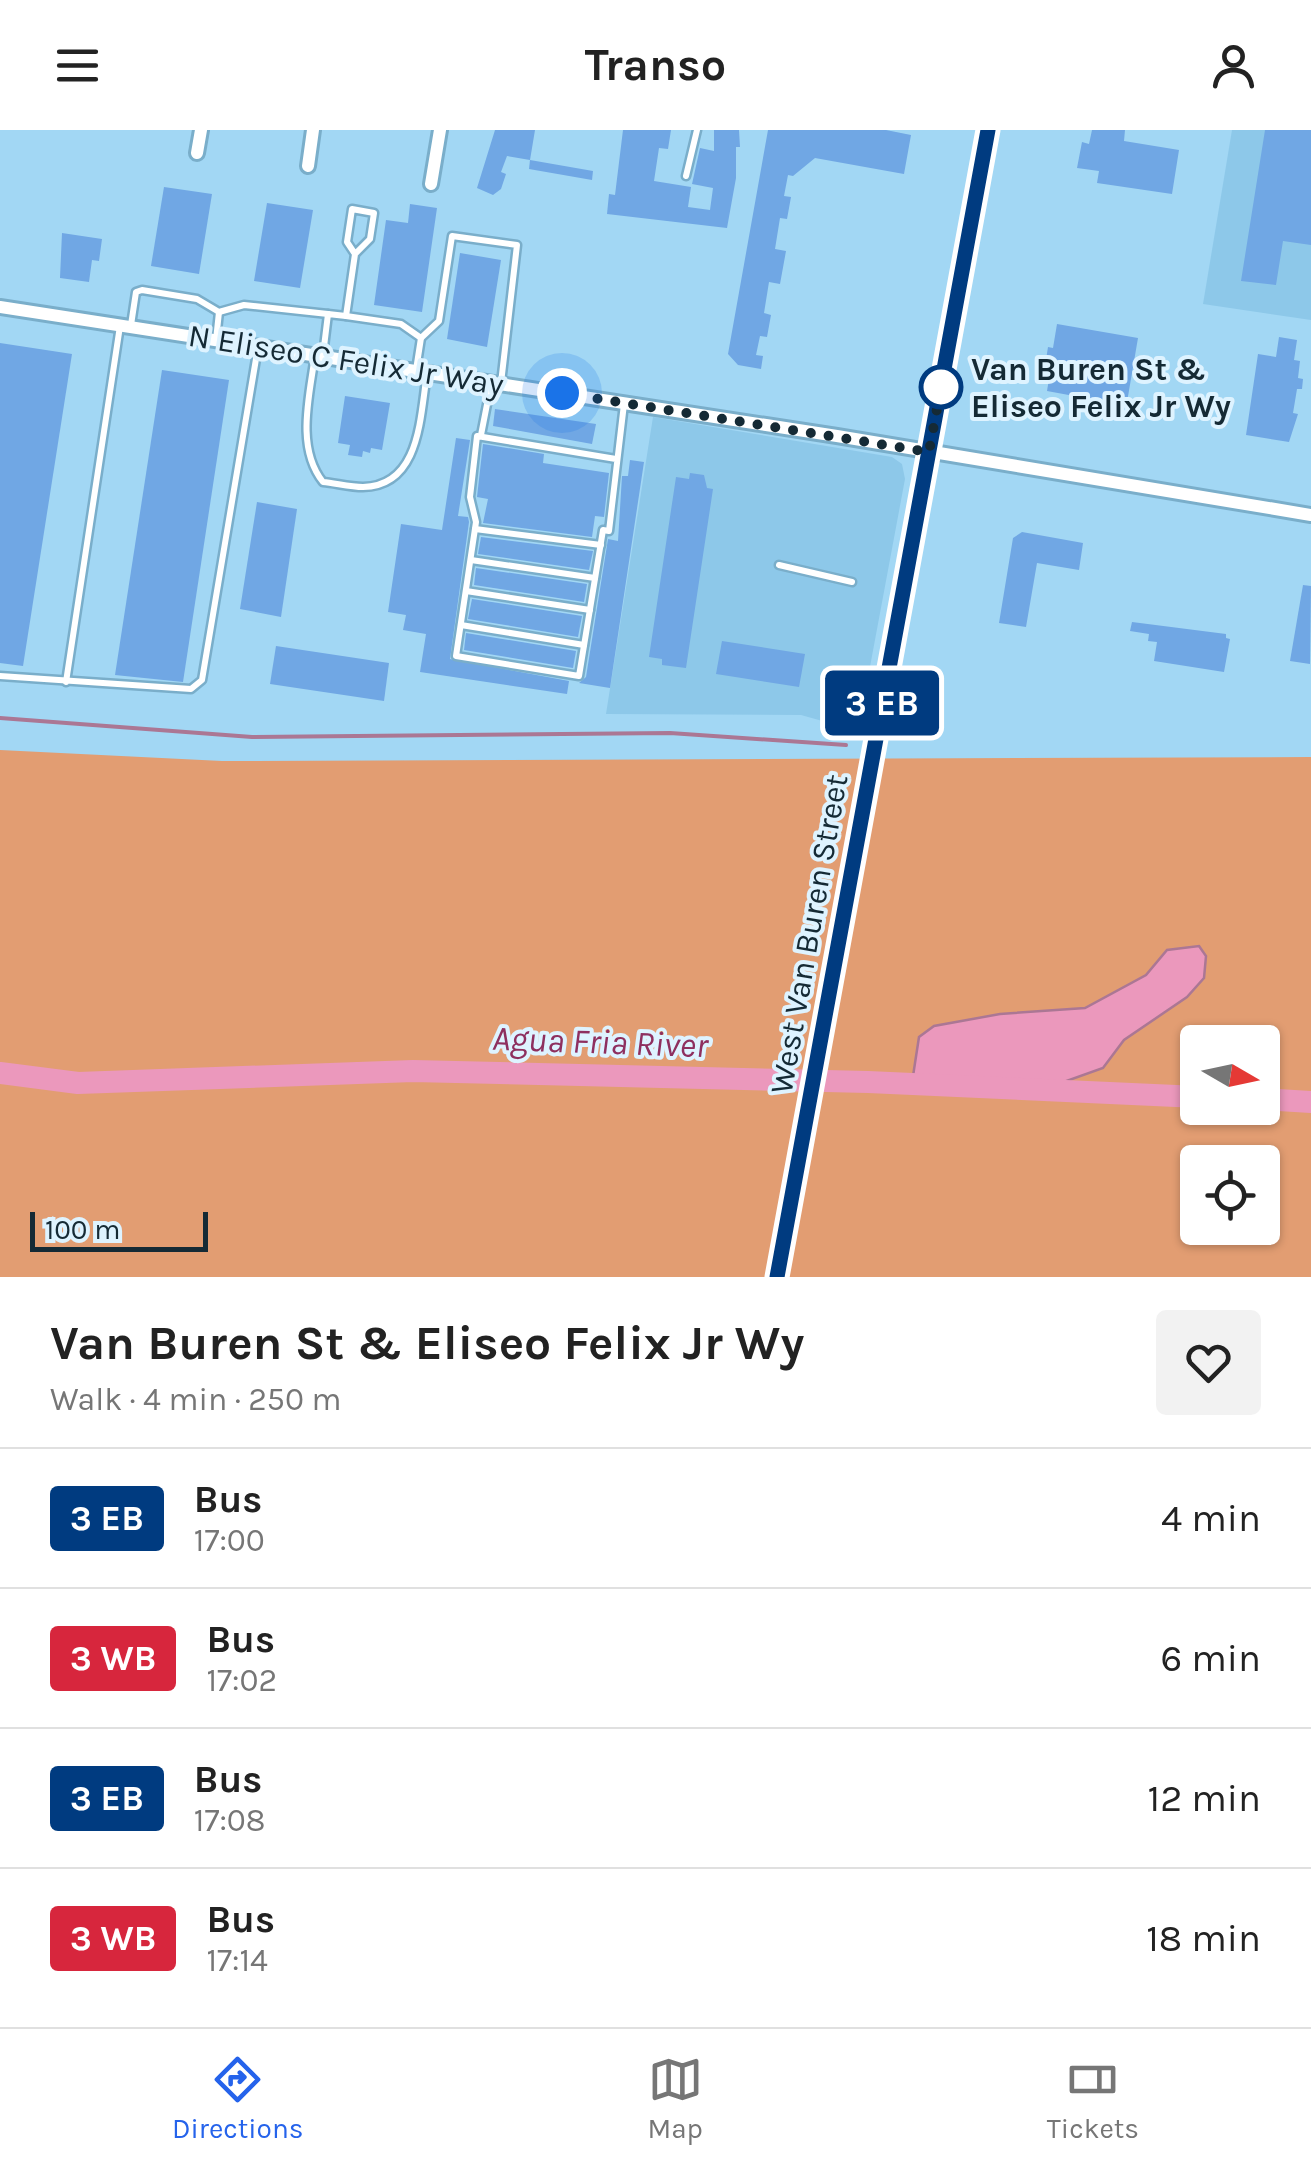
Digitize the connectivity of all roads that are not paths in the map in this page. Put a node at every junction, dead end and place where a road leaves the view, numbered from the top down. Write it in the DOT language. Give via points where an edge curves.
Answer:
graph roads {
  1 [pos="200,130"];
  2 [pos="314,130"];
  3 [pos="440,130"];
  4 [pos="697,130"];
  5 [pos="988,130"];
  6 [pos="196,152"];
  7 [pos="308,166"];
  8 [pos="686,176"];
  9 [pos="430,184"];
  10 [pos="356,254"];
  11 [pos="0,307"];
  12 [pos="219,312"];
  13 [pos="328,314"];
  14 [pos="346,316"];
  15 [pos="126,326"];
  16 [pos="421,338"];
  17 [pos="216,340"];
  18 [pos="258,346"];
  19 [pos="319,355"];
  20 [pos="422,372"];
  21 [pos="496,383"];
  22 [pos="624,402"];
  23 [pos="480,436"];
  24 [pos="929,452"];
  25 [pos="616,459"];
  26 [pos="1311,515"];
  27 [pos="476,529"];
  28 [pos="601,545"];
  29 [pos="471,560"];
  30 [pos="779,565"];
  31 [pos="595,578"];
  32 [pos="852,582"];
  33 [pos="466,592"];
  34 [pos="590,610"];
  35 [pos="461,625"];
  36 [pos="584,644"];
  37 [pos="0,676"];
  38 [pos="66,682"];
  39 [pos="777,1277"];
  1 -- 6 [label="street"];
  2 -- 7 [label="street"];
  3 -- 9 [label="street"];
  4 -- 8 [label="lane"];
  5 -- 24 [label="main road, West Van Buren Street"];
  10 -- 10 [label="lane" via="347,242 352,209 374,213 370,239"];
  10 -- 14 [label="lane"];
  11 -- 15 [label="street, N Eliseo C Felix Jr Way"];
  12 -- 13 [label="lane" via="244,305"];
  12 -- 15 [label="lane" via="197,299 142,290"];
  12 -- 17 [label="lane"];
  13 -- 14 [label="lane"];
  13 -- 19 [label="lane"];
  14 -- 16 [label="lane" via="401,324"];
  15 -- 17 [label="street, N Eliseo C Felix Jr Way"];
  15 -- 38 [label="lane"];
  16 -- 20 [label="lane"];
  16 -- 21 [label="lane" via="439,321 452,236 517,245"];
  17 -- 18 [label="street, N Eliseo C Felix Jr Way"];
  18 -- 19 [label="street, N Eliseo C Felix Jr Way"];
  18 -- 38 [label="lane" via="202,680 191,689"];
  19 -- 20 [label="street, N Eliseo C Felix Jr Way"];
  19 -- 20 [label="lane" via="307,415 308,446 323,482 366,488 413,458"];
  20 -- 21 [label="street, N Eliseo C Felix Jr Way"];
  21 -- 22 [label="street, N Eliseo C Felix Jr Way"];
  21 -- 23 [label="lane"];
  22 -- 24 [label="street, N Eliseo C Felix Jr Way"];
  22 -- 25 [label="lane"];
  23 -- 25 [label="lane"];
  23 -- 27 [label="lane" via="470,497"];
  24 -- 26 [label="street, N Eliseo C Felix Jr Way"];
  24 -- 39 [label="main road, West Van Buren Street"];
  25 -- 28 [label="lane" via="610,531 603,530"];
  27 -- 28 [label="lane"];
  27 -- 29 [label="lane"];
  28 -- 31 [label="lane"];
  29 -- 31 [label="lane"];
  29 -- 33 [label="lane"];
  30 -- 32 [label="lane"];
  31 -- 34 [label="lane"];
  33 -- 34 [label="lane"];
  33 -- 35 [label="lane"];
  34 -- 36 [label="lane"];
  35 -- 36 [label="lane"];
  35 -- 36 [label="lane" via="456,656 579,676"];
  37 -- 38 [label="lane"];
}
